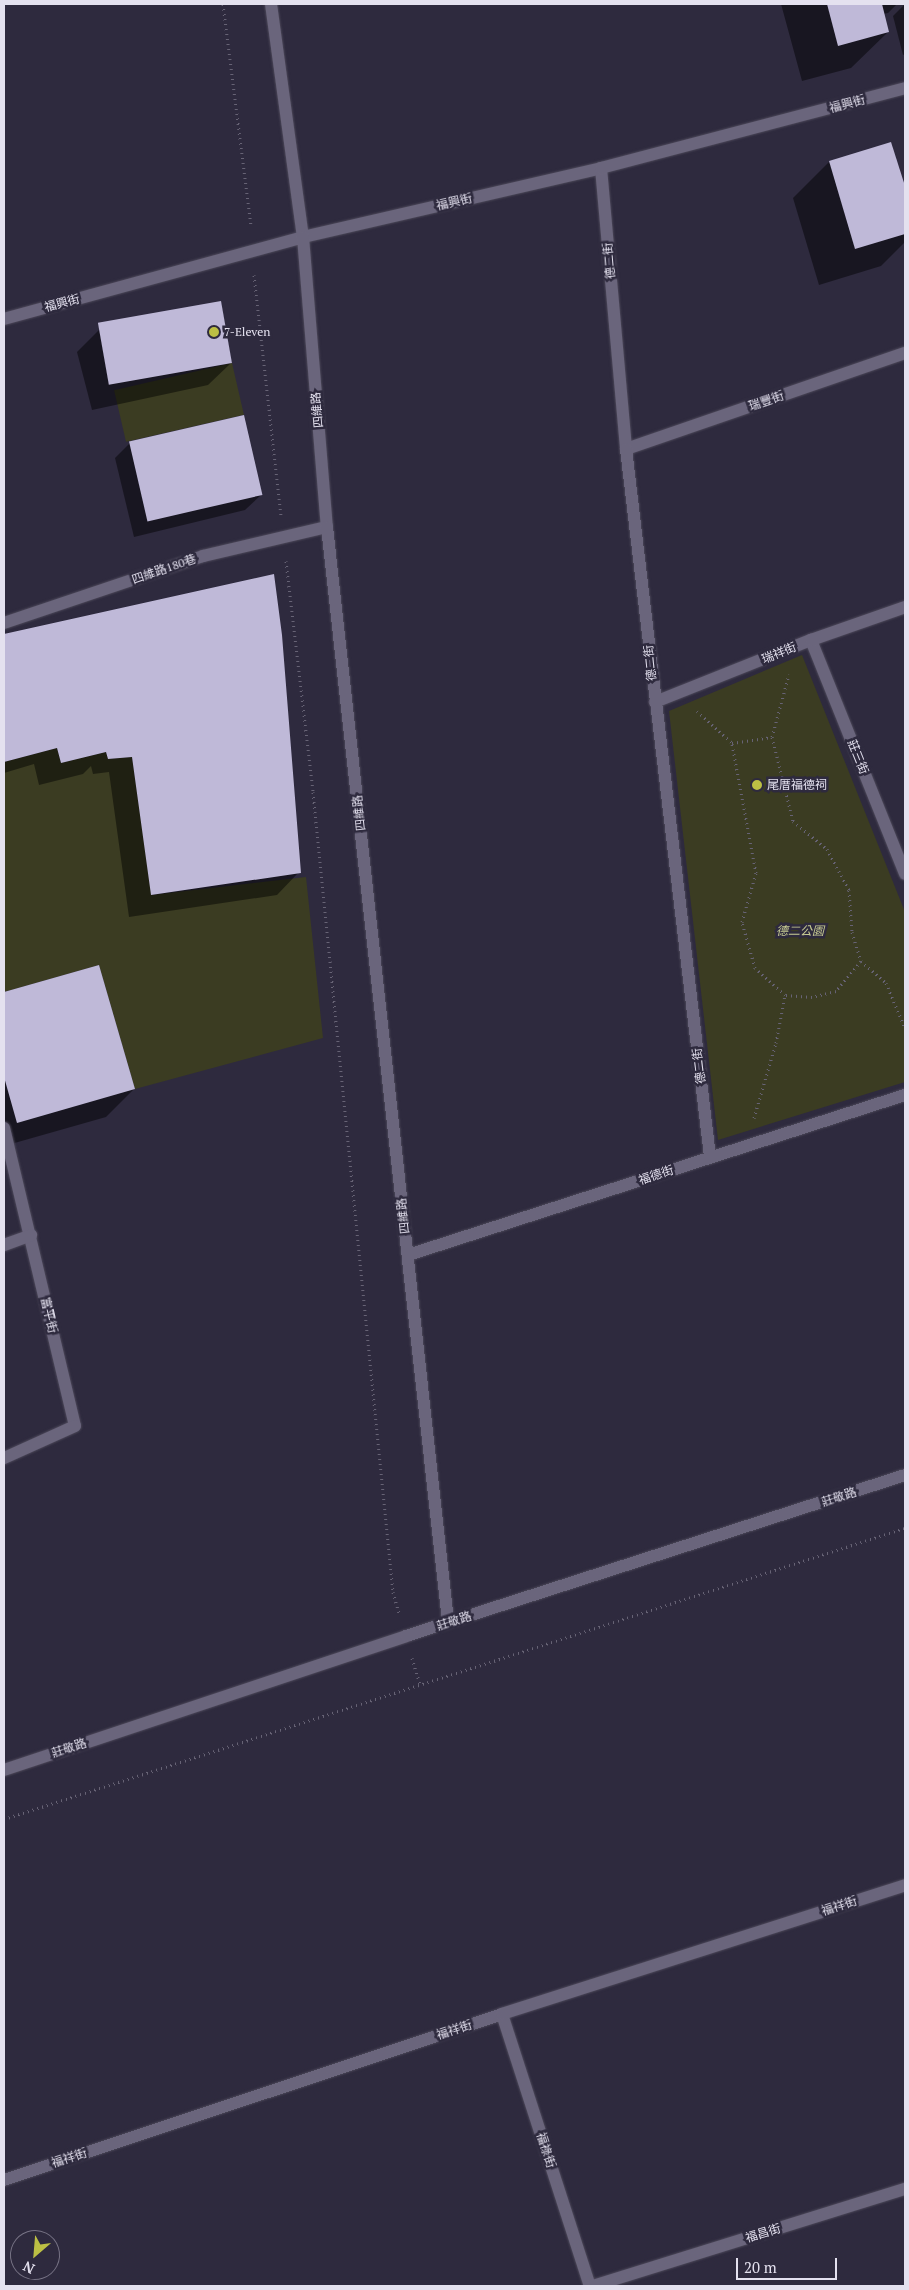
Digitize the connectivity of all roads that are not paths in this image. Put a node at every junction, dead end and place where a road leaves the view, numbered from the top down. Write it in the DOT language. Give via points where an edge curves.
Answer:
graph roads {
  1 [pos="271,4"];
  2 [pos="905,88"];
  3 [pos="601,168"];
  4 [pos="302,237"];
  5 [pos="4,319"];
  6 [pos="905,353"];
  7 [pos="626,449"];
  8 [pos="327,527"];
  9 [pos="905,607"];
  10 [pos="4,623"];
  11 [pos="811,640"];
  12 [pos="655,702"];
  13 [pos="905,874"];
  14 [pos="905,1095"];
  15 [pos="4,1128"];
  16 [pos="710,1157"];
  17 [pos="31,1235"];
  18 [pos="4,1244"];
  19 [pos="408,1255"];
  20 [pos="4,1458"];
  21 [pos="905,1475"];
  22 [pos="448,1622"];
  23 [pos="4,1770"];
  24 [pos="905,1885"];
  25 [pos="502,2014"];
  26 [pos="4,2180"];
  27 [pos="905,2189"];
  28 [pos="591,2286"];
  1 -- 4 [label="street, 四維路"];
  2 -- 3 [label="street, 福興街"];
  3 -- 4 [label="street, 福興街"];
  3 -- 7 [label="street, 德二街"];
  4 -- 5 [label="street, 福興街"];
  4 -- 8 [label="street, 四維路"];
  6 -- 7 [label="street, 瑞豐街"];
  7 -- 12 [label="street, 德二街"];
  8 -- 10 [label="street, 四維路180巷" via="203,556"];
  8 -- 19 [label="street, 四維路"];
  9 -- 11 [label="street, 瑞祥街"];
  11 -- 12 [label="street, 瑞祥街"];
  11 -- 13 [label="street, 莊三街"];
  12 -- 16 [label="street, 德二街"];
  14 -- 16 [label="street, 福德街"];
  15 -- 17 [label="street, 富平街"];
  16 -- 19 [label="street, 福德街"];
  17 -- 18 [label="street"];
  17 -- 20 [label="street, 富平街" via="75,1426"];
  19 -- 22 [label="street, 四維路"];
  21 -- 22 [label="street, 莊敬路"];
  22 -- 23 [label="street, 莊敬路"];
  24 -- 25 [label="street, 福祥街"];
  25 -- 26 [label="street, 福祥街"];
  25 -- 28 [label="street, 福祿街"];
  27 -- 28 [label="street, 福昌街"];
}
